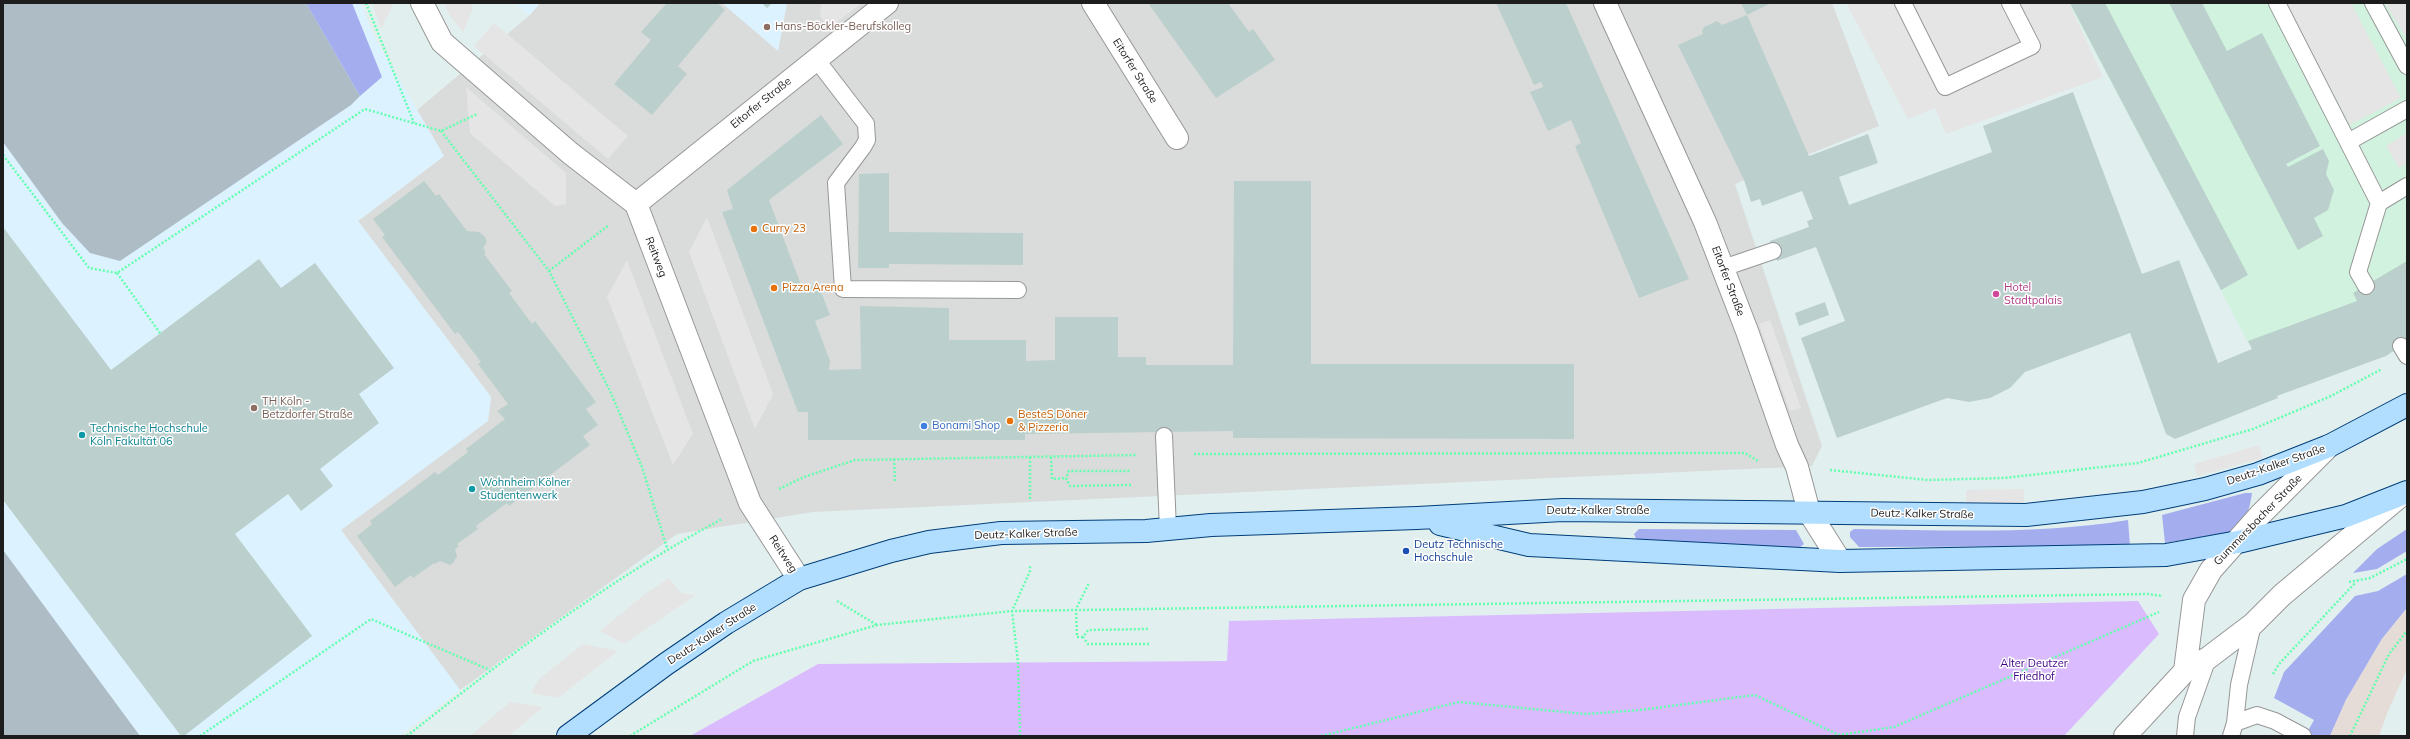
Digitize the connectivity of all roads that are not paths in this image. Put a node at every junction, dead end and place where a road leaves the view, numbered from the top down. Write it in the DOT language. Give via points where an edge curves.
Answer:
graph roads {
  1 [pos="422,3"];
  2 [pos="887,3"];
  3 [pos="1093,3"];
  4 [pos="1605,3"];
  5 [pos="1903,3"];
  6 [pos="2010,3"];
  7 [pos="2277,3"];
  8 [pos="2373,3"];
  9 [pos="816,59"];
  10 [pos="2407,66"];
  11 [pos="2407,109"];
  12 [pos="1178,138"];
  13 [pos="2348,142"];
  14 [pos="2407,186"];
  15 [pos="2379,203"];
  16 [pos="636,204"];
  17 [pos="1773,251"];
  18 [pos="1723,268"];
  19 [pos="2366,286"];
  20 [pos="1018,290"];
  21 [pos="2407,405"];
  22 [pos="1164,436"];
  23 [pos="2330,446"];
  24 [pos="2403,494"];
  25 [pos="1809,512"];
  26 [pos="1417,518"];
  27 [pos="1168,529"];
  28 [pos="2238,542"];
  29 [pos="1840,561"];
  30 [pos="799,579"];
  31 [pos="2253,624"];
  32 [pos="2208,658"];
  33 [pos="2185,671"];
  34 [pos="2233,729"];
  35 [pos="568,736"];
  36 [pos="2125,736"];
  37 [pos="2185,736"];
  38 [pos="2303,736"];
  1 -- 16 [label="street" via="442,42 570,153"];
  2 -- 9 [label="street, Eitorfer Straße"];
  3 -- 12 [label="street, Eitorfer Straße"];
  4 -- 18 [label="street, Eitorfer Straße" via="1705,222"];
  5 -- 6 [label="lane" via="1945,87 2032,46"];
  7 -- 13 [label="lane"];
  8 -- 10 [label="lane"];
  9 -- 16 [label="street, Eitorfer Straße"];
  9 -- 20 [label="lane" via="866,124 867,140 863,148 836,183 843,289"];
  11 -- 13 [label="lane"];
  13 -- 15 [label="lane"];
  14 -- 15 [label="lane"];
  15 -- 19 [label="lane" via="2358,272"];
  16 -- 30 [label="street, Reitweg" via="750,503"];
  17 -- 18 [label="lane"];
  18 -- 25 [label="street, Eitorfer Straße" via="1797,467"];
  21 -- 23 [label="main road, Deutz-Kalker Straße"];
  22 -- 27 [label="lane"];
  23 -- 25 [label="main road, Deutz-Kalker Straße" via="2258,474 2143,502 2026,515"];
  23 -- 28 [label="street, Gummersbacher Straße" via="2260,515"];
  24 -- 28 [label="main road, Deutz-Kalker Straße" via="2346,516"];
  24 -- 31 [label="street" via="2282,595"];
  25 -- 26 [label="main road, Deutz-Kalker Straße" via="1563,510"];
  25 -- 29 [label="street, Eitorfer Straße"];
  26 -- 27 [label="main road, Deutz-Kalker Straße" via="1211,525"];
  26 -- 29 [label="main road, Deutz-Kalker Straße" via="1529,545"];
  27 -- 30 [label="main road, Deutz-Kalker Straße" via="1001,533 930,542"];
  28 -- 29 [label="main road, Deutz-Kalker Straße" via="2166,555"];
  28 -- 33 [label="street, Gummersbacher Straße" via="2211,570 2194,600"];
  30 -- 35 [label="main road, Deutz-Kalker Straße" via="726,623"];
  31 -- 32 [label="street"];
  31 -- 34 [label="lane" via="2239,685"];
  32 -- 33 [label="street"];
  32 -- 37 [label="lane" via="2187,717"];
  33 -- 36 [label="street"];
  34 -- 38 [label="lane" via="2257,715 2276,721"];
}
